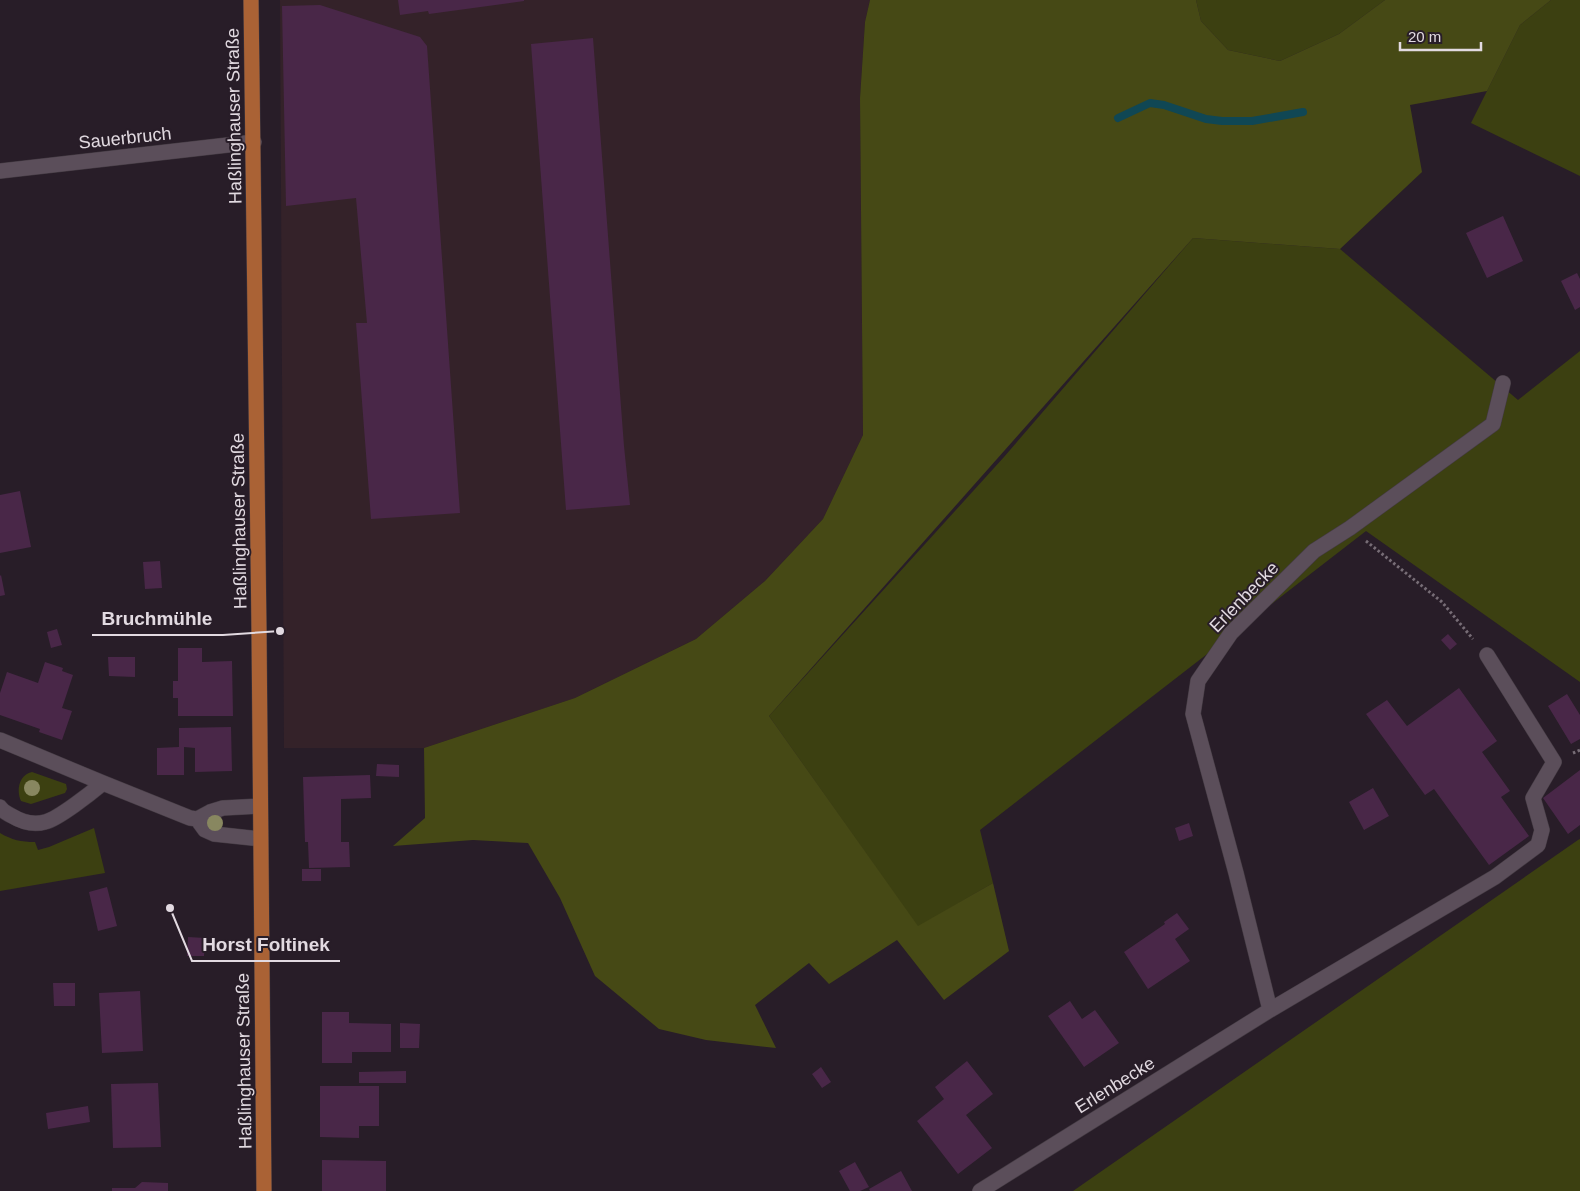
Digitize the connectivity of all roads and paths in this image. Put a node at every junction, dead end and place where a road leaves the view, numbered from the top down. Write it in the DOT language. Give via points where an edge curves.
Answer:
graph roads {
  1 [pos="251,0"];
  2 [pos="254,142"];
  3 [pos="0,171"];
  4 [pos="1502,383"];
  5 [pos="1350,528"];
  6 [pos="1487,655"];
  7 [pos="0,740"];
  8 [pos="103,783"];
  9 [pos="260,806"];
  10 [pos="0,807"];
  11 [pos="197,819"];
  12 [pos="260,839"];
  13 [pos="1270,1010"];
  14 [pos="264,1191"];
  15 [pos="980,1191"];
  1 -- 2 [label="main road, Haßlinghauser Straße"];
  2 -- 3 [label="street, Sauerbruch"];
  2 -- 9 [label="main road, Haßlinghauser Straße"];
  4 -- 5 [label="street, Erlenbecke" via="1494,424"];
  5 -- 6 [label="path" via="1442,602"];
  5 -- 13 [label="street, Erlenbecke" via="1314,551 1231,633 1198,681 1192,714"];
  6 -- 13 [label="street, Erlenbecke" via="1554,762 1533,798 1542,830 1538,845 1495,877"];
  7 -- 8 [label="street"];
  8 -- 10 [label="street" via="47,822 35,824 18,820"];
  8 -- 11 [label="street" via="182,816"];
  9 -- 11 [label="street" via="223,808"];
  9 -- 12 [label="main road, Haßlinghauser Straße"];
  11 -- 12 [label="street" via="205,830 214,834"];
  12 -- 14 [label="main road, Haßlinghauser Straße"];
  13 -- 15 [label="street, Erlenbecke"];
}
